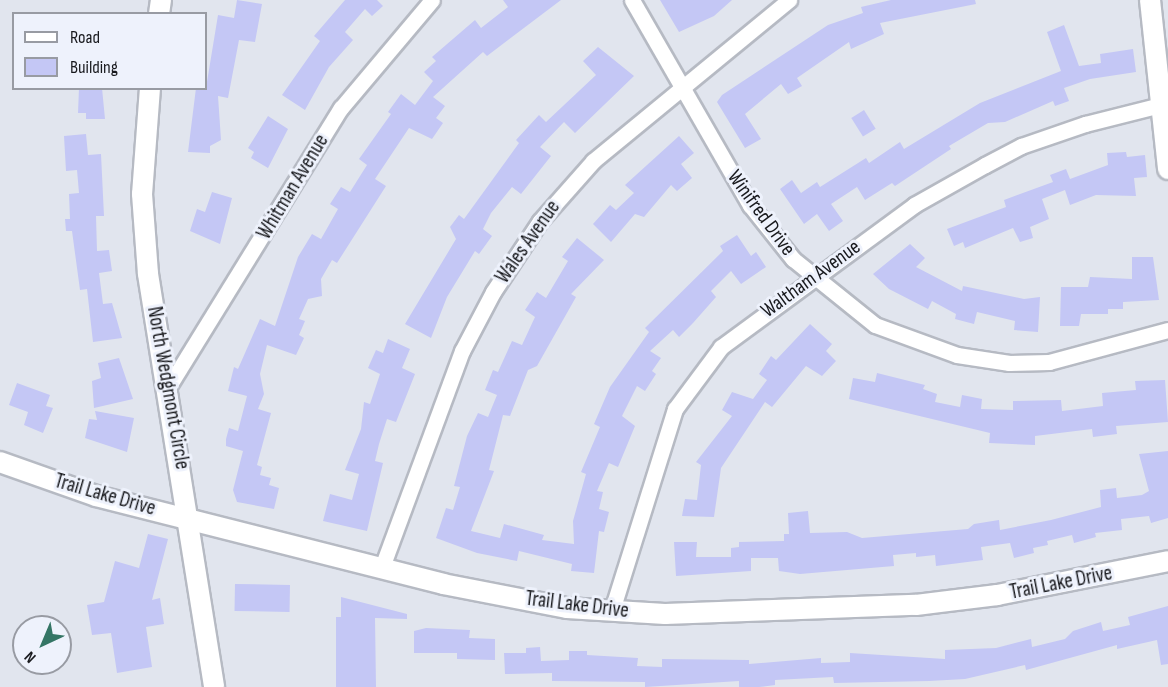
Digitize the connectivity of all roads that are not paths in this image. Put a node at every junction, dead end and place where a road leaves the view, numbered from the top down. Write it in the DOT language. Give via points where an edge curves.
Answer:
graph roads {
  1 [pos="432,0"];
  2 [pos="632,0"];
  3 [pos="789,0"];
  4 [pos="1150,0"];
  5 [pos="680,87"];
  6 [pos="150,90"];
  7 [pos="1165,104"];
  8 [pos="1168,169"];
  9 [pos="812,277"];
  10 [pos="1168,330"];
  11 [pos="169,386"];
  12 [pos="0,462"];
  13 [pos="190,518"];
  14 [pos="1168,561"];
  15 [pos="382,567"];
  16 [pos="612,610"];
  17 [pos="214,687"];
  1 -- 11 [label="street, Whitman Avenue" via="341,108"];
  2 -- 5 [label="street, Winifred Drive"];
  3 -- 5 [label="street, Wales Avenue"];
  4 -- 7 [label="street"];
  5 -- 9 [label="street, Winifred Drive" via="750,204"];
  5 -- 15 [label="street, Wales Avenue" via="567,187 493,292 446,391"];
  6 -- 11 [label="street, North Wedgmont Circle" via="142,194 148,274"];
  7 -- 8 [label="street"];
  7 -- 9 [label="street, Waltham Avenue" via="1021,146 914,205"];
  9 -- 10 [label="street, Winifred Drive" via="876,325 957,355 1009,363 1049,362"];
  9 -- 16 [label="street, Waltham Avenue" via="721,347 675,409"];
  11 -- 13 [label="street, North Wedgmont Circle"];
  12 -- 13 [label="street, Trail Lake Drive" via="96,496"];
  13 -- 15 [label="street, Trail Lake Drive"];
  13 -- 17 [label="street, North Wedgmont Circle"];
  14 -- 16 [label="street, Trail Lake Drive" via="997,595 916,605 665,614"];
  15 -- 16 [label="street, Trail Lake Drive" via="443,584 567,608"];
}
